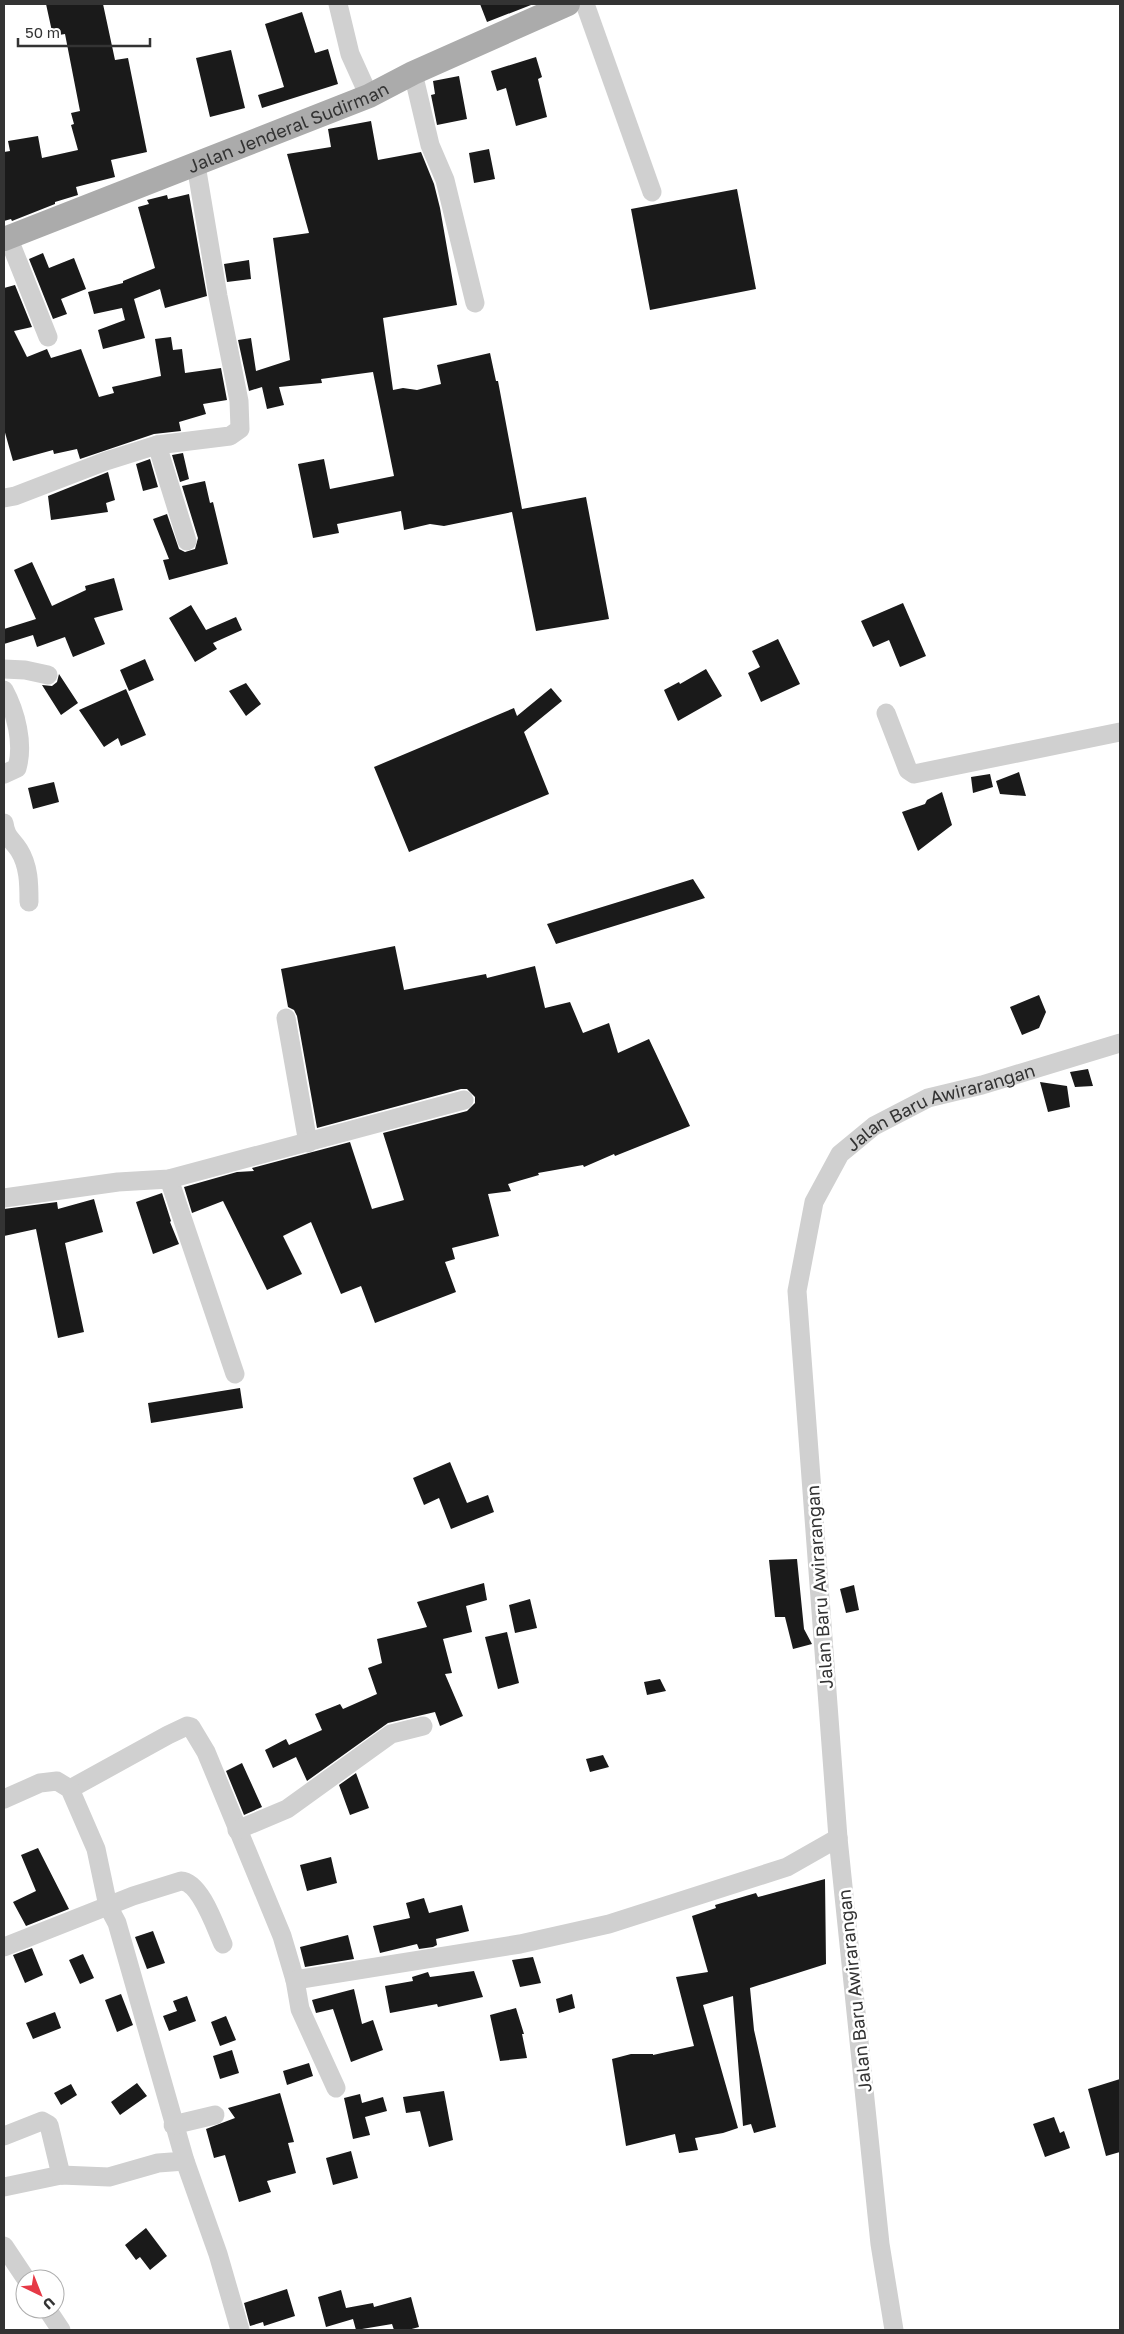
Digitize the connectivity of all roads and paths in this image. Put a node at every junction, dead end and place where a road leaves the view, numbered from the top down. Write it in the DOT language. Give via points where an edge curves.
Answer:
graph roads {
  1 [pos="338,4"];
  2 [pos="568,4"];
  3 [pos="585,4"];
  4 [pos="413,73"];
  5 [pos="369,96"];
  6 [pos="196,165"];
  7 [pos="652,192"];
  8 [pos="6,238"];
  9 [pos="475,303"];
  10 [pos="48,336"];
  11 [pos="157,445"];
  12 [pos="4,498"];
  13 [pos="187,541"];
  14 [pos="4,670"];
  15 [pos="48,675"];
  16 [pos="4,690"];
  17 [pos="886,713"];
  18 [pos="1120,732"];
  19 [pos="4,774"];
  20 [pos="4,822"];
  21 [pos="29,902"];
  22 [pos="286,1018"];
  23 [pos="1120,1043"];
  24 [pos="464,1100"];
  25 [pos="308,1143"];
  26 [pos="170,1179"];
  27 [pos="4,1198"];
  28 [pos="235,1374"];
  29 [pos="422,1726"];
  30 [pos="70,1788"];
  31 [pos="4,1799"];
  32 [pos="237,1830"];
  33 [pos="838,1838"];
  34 [pos="108,1906"];
  35 [pos="223,1944"];
  36 [pos="4,1947"];
  37 [pos="295,1980"];
  38 [pos="336,2088"];
  39 [pos="215,2115"];
  40 [pos="173,2126"];
  41 [pos="4,2136"];
  42 [pos="185,2161"];
  43 [pos="61,2176"];
  44 [pos="4,2186"];
  45 [pos="5,2249"];
  46 [pos="19,2269"];
  47 [pos="54,2319"];
  48 [pos="61,2330"];
  49 [pos="240,2330"];
  50 [pos="894,2330"];
  1 -- 5 [label="street" via="350,54"];
  2 -- 4 [label="main road, Jalan Jenderal Sudirman"];
  3 -- 7 [label="street"];
  4 -- 5 [label="main road, Jalan Jenderal Sudirman"];
  4 -- 9 [label="street" via="430,145 445,180"];
  5 -- 6 [label="main road, Jalan Jenderal Sudirman"];
  6 -- 8 [label="main road, Jalan Jenderal Sudirman"];
  6 -- 11 [label="street" via="238,401 240,429 230,436"];
  8 -- 10 [label="street"];
  11 -- 12 [label="street"];
  11 -- 13 [label="street"];
  14 -- 15 [label="street"];
  16 -- 19 [label="street" via="19,737 21,755 18,768"];
  17 -- 18 [label="street" via="908,770 914,774"];
  20 -- 21 [label="street" via="6,833 18,848 29,877"];
  22 -- 25 [label="street"];
  23 -- 33 [label="street, Jalan Baru Awirarangan" via="928,1098 882,1122 840,1154 814,1202 797,1291"];
  24 -- 25 [label="street"];
  25 -- 26 [label="street"];
  26 -- 27 [label="street" via="118,1182"];
  26 -- 28 [label="street"];
  29 -- 32 [label="street" via="391,1734 287,1809"];
  30 -- 31 [label="street" via="57,1781 40,1783"];
  30 -- 32 [label="street" via="187,1726 194,1730 206,1752"];
  30 -- 34 [label="street" via="96,1849"];
  32 -- 37 [label="street" via="282,1936"];
  33 -- 37 [label="street" via="787,1867 609,1924 520,1944"];
  33 -- 50 [label="street, Jalan Baru Awirarangan" via="880,2244"];
  34 -- 35 [label="street" via="175,1882 186,1882 207,1908"];
  34 -- 36 [label="street"];
  34 -- 40 [label="street" via="117,1923"];
  37 -- 38 [label="street" via="300,2009"];
  39 -- 40 [label="street"];
  40 -- 42 [label="street"];
  41 -- 43 [label="street" via="46,2122"];
  42 -- 43 [label="street" via="158,2163 109,2177"];
  42 -- 49 [label="street" via="218,2254"];
  43 -- 44 [label="street"];
  45 -- 46 [label="street"];
  47 -- 48 [label="street"];
}
